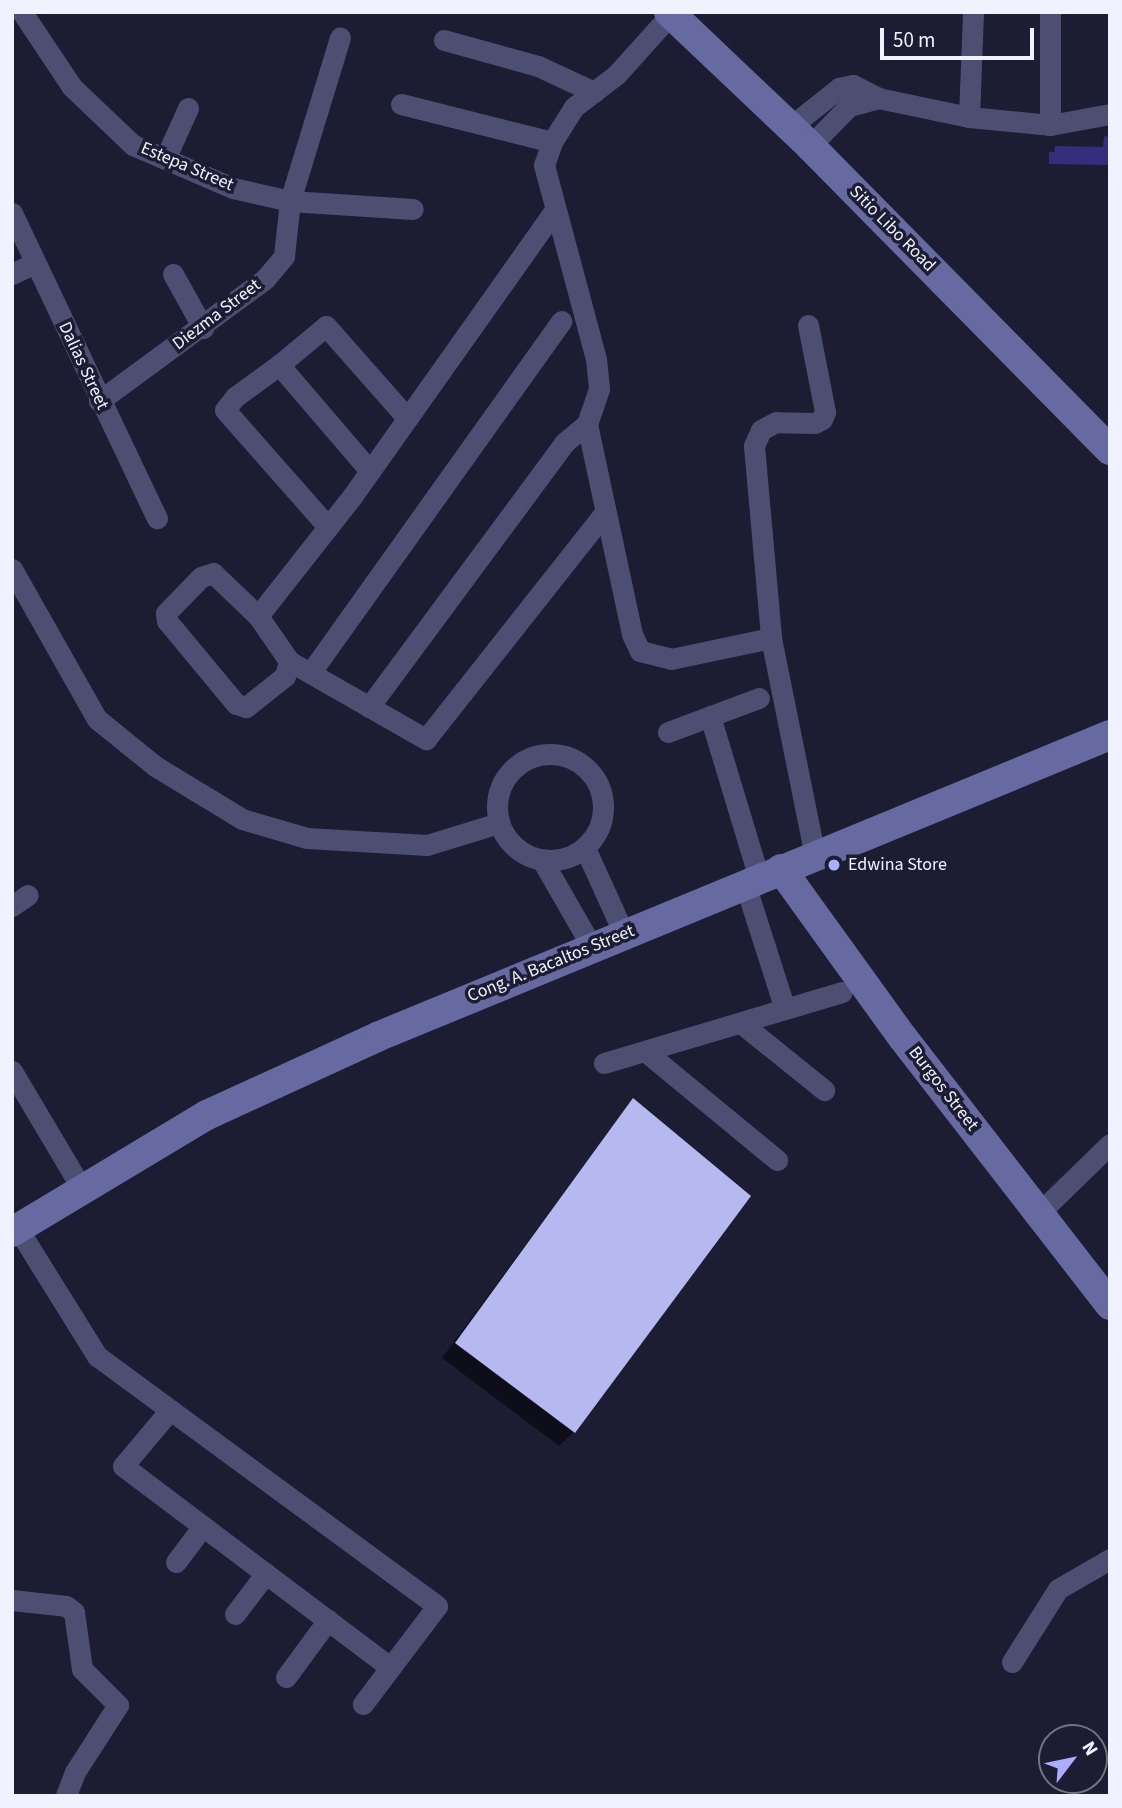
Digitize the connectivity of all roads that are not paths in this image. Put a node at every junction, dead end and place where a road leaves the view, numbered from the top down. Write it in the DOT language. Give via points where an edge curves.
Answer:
graph roads {
  1 [pos="22,12"];
  2 [pos="973,12"];
  3 [pos="1050,12"];
  4 [pos="670,13"];
  5 [pos="340,37"];
  6 [pos="444,40"];
  7 [pos="594,92"];
  8 [pos="401,104"];
  9 [pos="188,108"];
  10 [pos="1110,114"];
  11 [pos="969,117"];
  12 [pos="1050,125"];
  13 [pos="795,132"];
  14 [pos="552,142"];
  15 [pos="164,159"];
  16 [pos="290,201"];
  17 [pos="413,209"];
  18 [pos="555,210"];
  19 [pos="12,213"];
  20 [pos="35,263"];
  21 [pos="12,274"];
  22 [pos="173,274"];
  23 [pos="561,321"];
  24 [pos="808,325"];
  25 [pos="203,328"];
  26 [pos="279,365"];
  27 [pos="99,401"];
  28 [pos="407,418"];
  29 [pos="587,424"];
  30 [pos="1110,450"];
  31 [pos="370,471"];
  32 [pos="605,512"];
  33 [pos="157,518"];
  34 [pos="328,527"];
  35 [pos="12,569"];
  36 [pos="258,616"];
  37 [pos="771,638"];
  38 [pos="289,661"];
  39 [pos="311,672"];
  40 [pos="759,698"];
  41 [pos="369,707"];
  42 [pos="710,716"];
  43 [pos="667,732"];
  44 [pos="1110,735"];
  45 [pos="499,823"];
  46 [pos="584,848"];
  47 [pos="815,856"];
  48 [pos="542,860"];
  49 [pos="762,877"];
  50 [pos="624,934"];
  51 [pos="592,947"];
  52 [pos="842,992"];
  53 [pos="785,1009"];
  54 [pos="741,1023"];
  55 [pos="646,1052"];
  56 [pos="604,1063"];
  57 [pos="12,1071"];
  58 [pos="824,1090"];
  59 [pos="1110,1144"];
  60 [pos="777,1160"];
  61 [pos="82,1189"];
  62 [pos="1038,1214"];
  63 [pos="15,1230"];
  64 [pos="1110,1305"];
  65 [pos="170,1410"];
  66 [pos="203,1526"];
  67 [pos="1110,1559"];
  68 [pos="176,1562"];
  69 [pos="266,1573"];
  70 [pos="12,1600"];
  71 [pos="235,1614"];
  72 [pos="328,1620"];
  73 [pos="1012,1662"];
  74 [pos="390,1667"];
  75 [pos="286,1677"];
  76 [pos="363,1704"];
  77 [pos="66,1796"];
  1 -- 15 [label="street, Estepa Street" via="72,87 132,145"];
  2 -- 11 [label="street"];
  3 -- 12 [label="street"];
  4 -- 7 [label="street" via="616,75"];
  4 -- 13 [label="street, Sitio Libo Road"];
  5 -- 16 [label="street"];
  6 -- 7 [label="street" via="538,66"];
  7 -- 14 [label="street" via="574,107"];
  8 -- 14 [label="street"];
  9 -- 15 [label="street"];
  10 -- 12 [label="street"];
  11 -- 12 [label="street"];
  11 -- 13 [label="street" via="878,98 849,106"];
  13 -- 30 [label="street, Sitio Libo Road"];
  14 -- 18 [label="street" via="544,165"];
  15 -- 16 [label="street, Estepa Street" via="233,188"];
  16 -- 17 [label="street, Estepa Street"];
  16 -- 25 [label="street, Diezma Street" via="284,256 265,279"];
  18 -- 28 [label="street"];
  18 -- 29 [label="street" via="596,359 599,389"];
  19 -- 20 [label="street, Dalias Street"];
  20 -- 21 [label="street"];
  20 -- 27 [label="street, Dalias Street"];
  22 -- 25 [label="street"];
  23 -- 39 [label="street"];
  24 -- 37 [label="street" via="825,412 822,419 815,423 776,422 761,430 754,446"];
  25 -- 27 [label="street, Diezma Street"];
  26 -- 28 [label="street" via="326,326"];
  26 -- 31 [label="street"];
  26 -- 34 [label="street" via="234,397 225,410"];
  27 -- 33 [label="street, Dalias Street"];
  28 -- 31 [label="street"];
  29 -- 32 [label="street"];
  29 -- 41 [label="street" via="551,460"];
  31 -- 34 [label="street"];
  32 -- 37 [label="street" via="632,634 640,651 671,659"];
  32 -- 41 [label="street" via="426,739"];
  34 -- 36 [label="street"];
  35 -- 45 [label="street" via="97,719 155,766 242,819 307,838 427,845"];
  36 -- 38 [label="street"];
  36 -- 38 [label="street" via="213,573 201,577 166,613 167,621 236,704 246,707 285,676"];
  37 -- 47 [label="street"];
  38 -- 39 [label="street"];
  39 -- 41 [label="street"];
  40 -- 42 [label="street"];
  42 -- 43 [label="street"];
  42 -- 49 [label="street"];
  44 -- 47 [label="street, Cong. A. Bacaltos Street"];
  45 -- 46 [label="street" via="496,804 501,784 513,768 529,757 569,756 594,776 604,806 602,822"];
  45 -- 48 [label="street" via="523,853"];
  46 -- 48 [label="street" via="565,859"];
  46 -- 50 [label="street"];
  47 -- 49 [label="street, Cong. A. Bacaltos Street"];
  48 -- 51 [label="street"];
  49 -- 50 [label="street, Cong. A. Bacaltos Street"];
  49 -- 53 [label="street"];
  49 -- 62 [label="street, Burgos Street"];
  50 -- 51 [label="street, Cong. A. Bacaltos Street"];
  51 -- 61 [label="street, Cong. A. Bacaltos Street" via="207,1115"];
  52 -- 53 [label="street"];
  53 -- 54 [label="street"];
  54 -- 55 [label="street"];
  54 -- 58 [label="street"];
  55 -- 56 [label="street"];
  55 -- 60 [label="street"];
  57 -- 61 [label="street"];
  59 -- 62 [label="street"];
  61 -- 63 [label="street, Cong. A. Bacaltos Street"];
  62 -- 64 [label="street, Burgos Street"];
  63 -- 65 [label="street" via="97,1356"];
  65 -- 66 [label="street" via="123,1466"];
  65 -- 74 [label="street" via="437,1606"];
  66 -- 68 [label="street"];
  66 -- 69 [label="street"];
  67 -- 73 [label="street" via="1058,1589"];
  69 -- 71 [label="street"];
  69 -- 72 [label="street"];
  70 -- 77 [label="street" via="66,1606 74,1612 82,1669 118,1705 75,1772"];
  72 -- 74 [label="street"];
  72 -- 75 [label="street"];
  74 -- 76 [label="street"];
}
